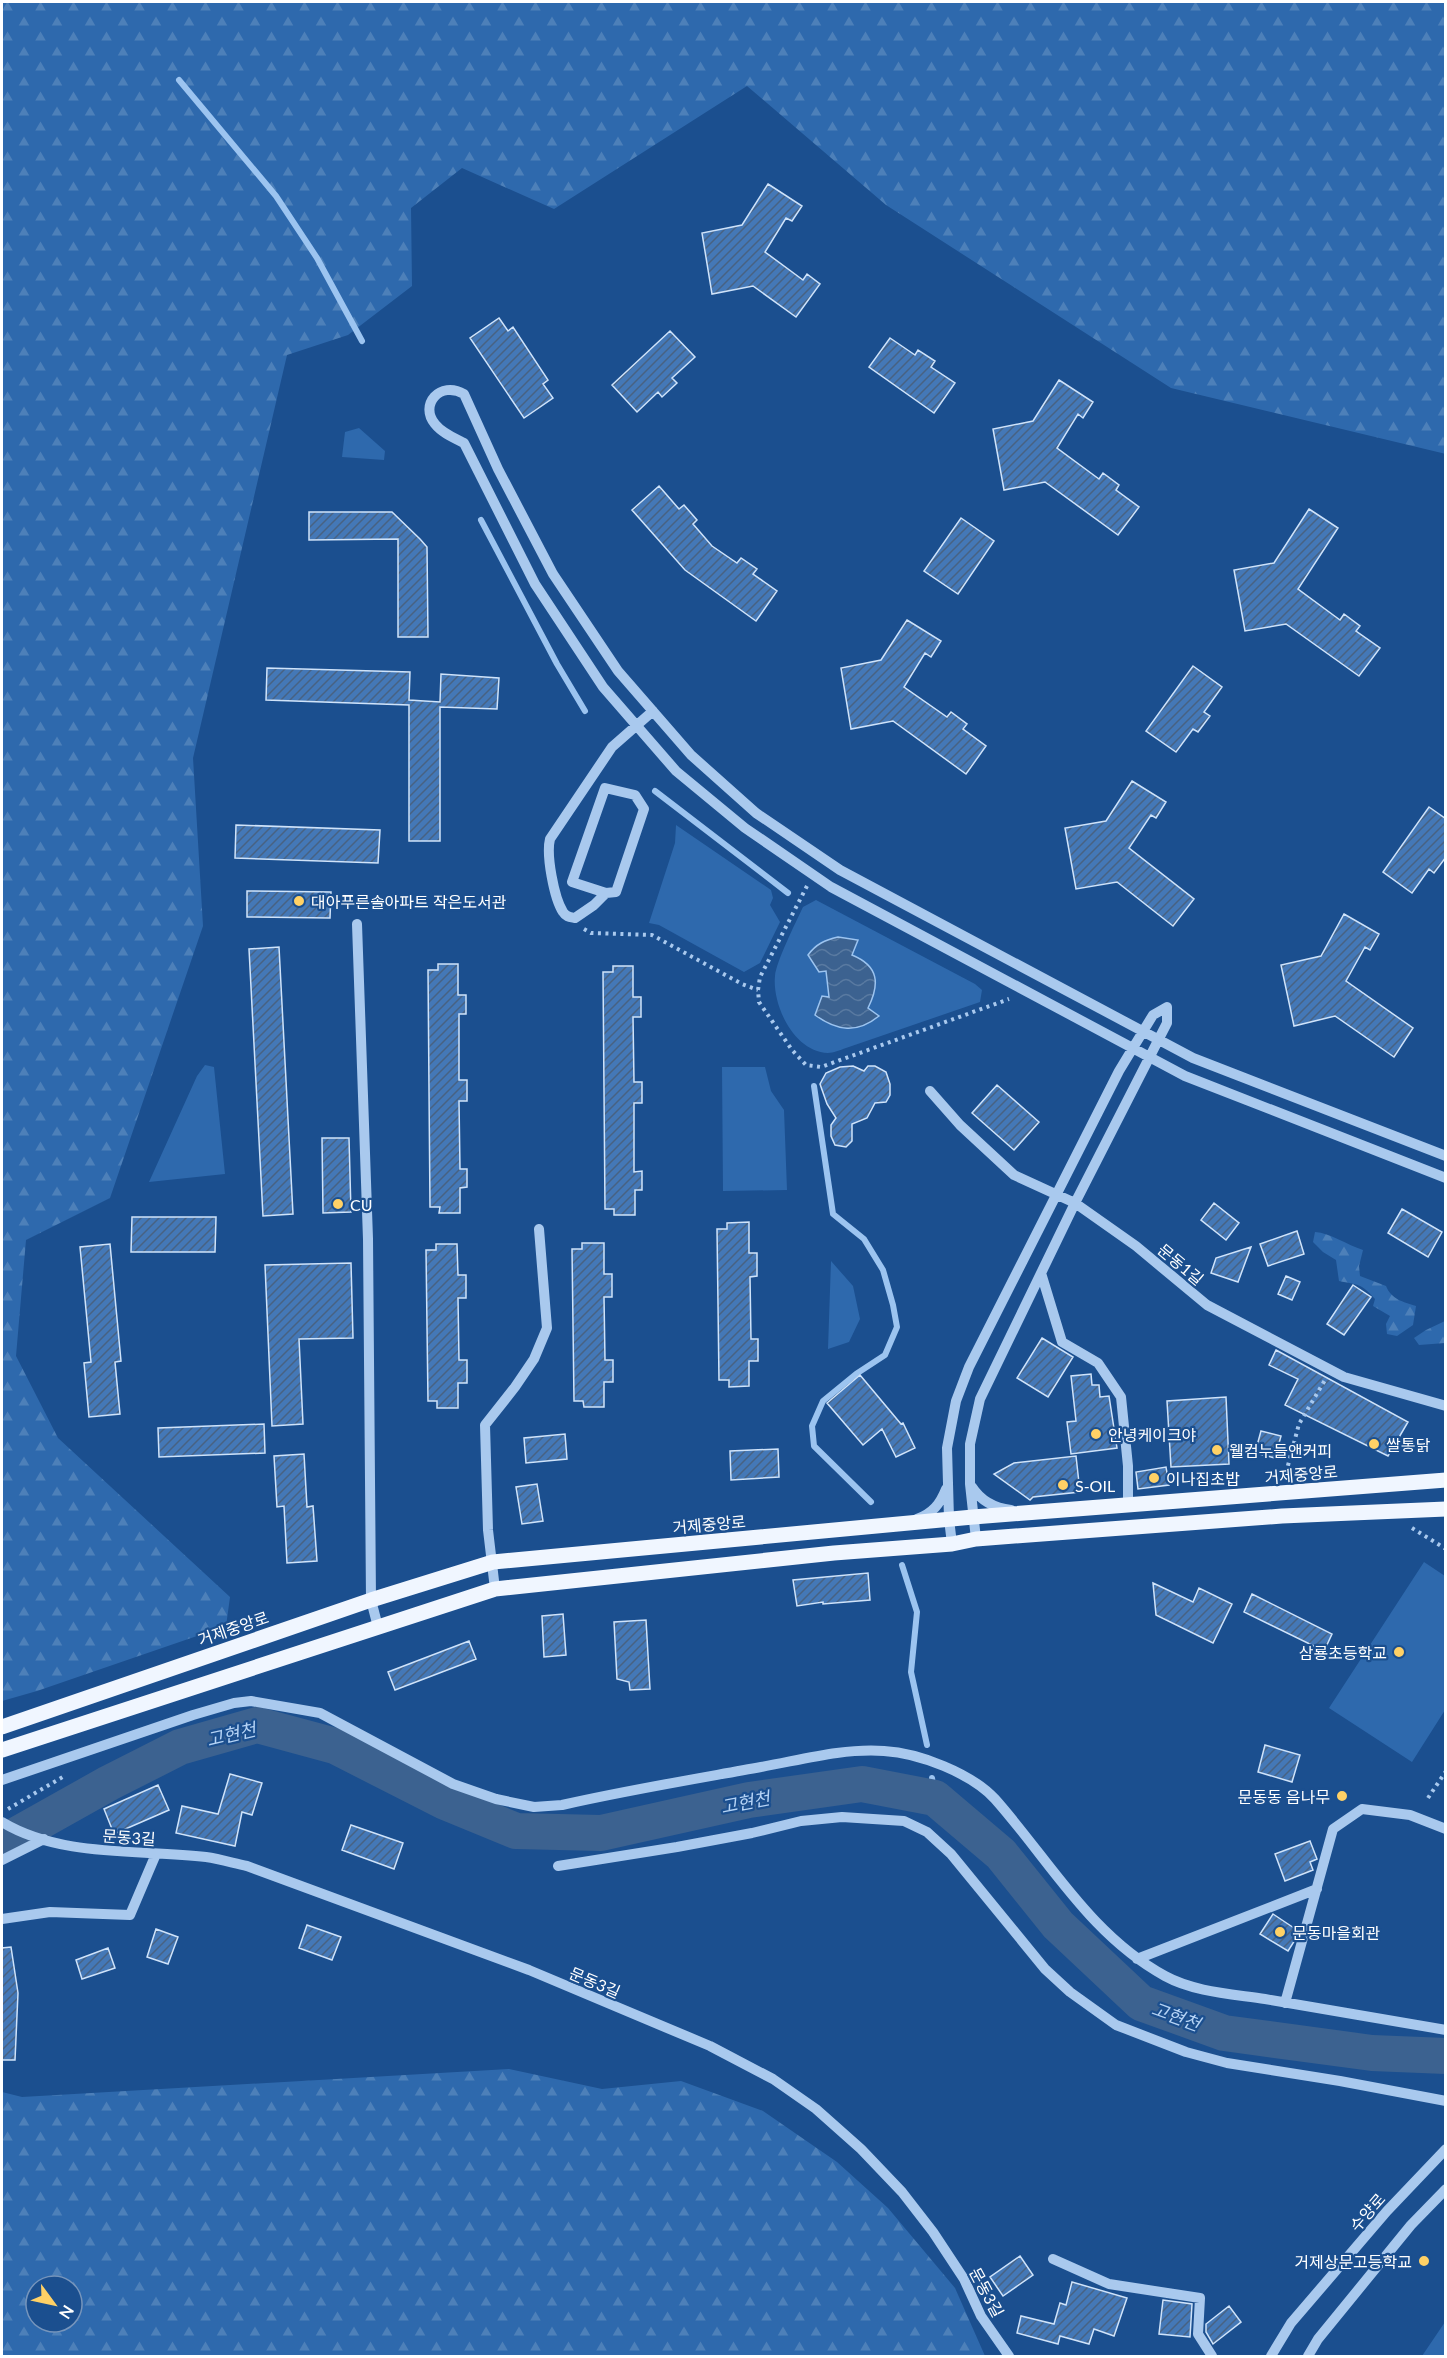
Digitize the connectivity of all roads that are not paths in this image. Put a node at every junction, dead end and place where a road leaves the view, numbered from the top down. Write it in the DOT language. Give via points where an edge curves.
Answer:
graph roads {
  1 [pos="653,711"];
  2 [pos="636,726"];
  3 [pos="606,893"];
  4 [pos="357,924"];
  5 [pos="1143,1031"];
  6 [pos="1159,1040"];
  7 [pos="1133,1048"];
  8 [pos="1150,1057"];
  9 [pos="930,1091"];
  10 [pos="1446,1156"];
  11 [pos="1446,1178"];
  12 [pos="1055,1194"];
  13 [pos="1075,1203"];
  14 [pos="539,1229"];
  15 [pos="1041,1272"];
  16 [pos="1446,1406"];
  17 [pos="1446,1480"];
  18 [pos="948,1483"];
  19 [pos="970,1484"];
  20 [pos="1128,1506"];
  21 [pos="1446,1509"];
  22 [pos="1045,1512"];
  23 [pos="973,1517"];
  24 [pos="949,1519"];
  25 [pos="905,1523"];
  26 [pos="976,1539"];
  27 [pos="952,1544"];
  28 [pos="493,1562"];
  29 [pos="495,1589"];
  30 [pos="371,1600"];
  31 [pos="378,1627"];
  32 [pos="2,1727"];
  33 [pos="2,1750"];
  34 [pos="2,1780"];
  35 [pos="2,1822"];
  36 [pos="1446,1829"];
  37 [pos="44,1839"];
  38 [pos="156,1854"];
  39 [pos="2,1860"];
  40 [pos="558,1866"];
  41 [pos="1317,1889"];
  42 [pos="2,1919"];
  43 [pos="1137,1959"];
  44 [pos="1285,2002"];
  45 [pos="1446,2030"];
  46 [pos="1446,2101"];
  47 [pos="1446,2149"];
  48 [pos="1446,2189"];
  49 [pos="1053,2259"];
  50 [pos="1009,2356"];
  51 [pos="1212,2356"];
  52 [pos="1271,2356"];
  53 [pos="1308,2356"];
  1 -- 2 [label="street"];
  1 -- 2 [label="street" via="618,671 553,574 464,394 454,388 443,390 435,396 430,416 444,433 464,443 535,584 603,687"];
  1 -- 5 [label="street" via="691,755 756,813 840,870"];
  2 -- 3 [label="street" via="612,747 550,839 548,849 557,897 568,917 575,918"];
  2 -- 7 [label="street" via="684,778 745,828 831,887"];
  3 -- 3 [label="street" via="616,892 644,809 635,795 605,788 572,882"];
  4 -- 30 [label="street" via="368,1239"];
  5 -- 6 [label="street"];
  5 -- 6 [label="street" via="1153,1015 1167,1007 1167,1023"];
  5 -- 7 [label="street"];
  6 -- 8 [label="street"];
  6 -- 10 [label="street" via="1193,1058"];
  7 -- 8 [label="street"];
  7 -- 12 [label="street"];
  8 -- 11 [label="street" via="1185,1076"];
  8 -- 13 [label="street"];
  9 -- 12 [label="street, 문동1길" via="1014,1175"];
  12 -- 13 [label="street, 문동1길"];
  12 -- 18 [label="street" via="962,1384 947,1448"];
  13 -- 15 [label="street"];
  13 -- 16 [label="street, 문동1길" via="1136,1246 1207,1305 1344,1377"];
  14 -- 28 [label="street" via="547,1328 534,1359 485,1425 488,1530"];
  15 -- 19 [label="street" via="980,1399 970,1444"];
  15 -- 20 [label="street" via="1062,1342 1098,1364 1121,1397"];
  17 -- 20 [label="main road, 거제중앙로"];
  18 -- 24 [label="street"];
  18 -- 25 [label="street" via="932,1512"];
  19 -- 22 [label="street" via="983,1500 999,1509"];
  19 -- 23 [label="street"];
  20 -- 22 [label="main road, 거제중앙로"];
  21 -- 26 [label="main road" via="1282,1516"];
  22 -- 23 [label="main road, 거제중앙로"];
  23 -- 24 [label="main road, 거제중앙로"];
  23 -- 26 [label="street"];
  24 -- 25 [label="main road, 거제중앙로"];
  24 -- 27 [label="street"];
  25 -- 28 [label="main road, 거제중앙로"];
  26 -- 27 [label="main road"];
  27 -- 29 [label="main road"];
  28 -- 29 [label="street"];
  28 -- 30 [label="main road, 거제중앙로"];
  29 -- 31 [label="main road"];
  30 -- 31 [label="street"];
  30 -- 32 [label="main road, 거제중앙로"];
  31 -- 33 [label="main road"];
  34 -- 43 [label="street" via="182,1719 252,1701 320,1713 453,1784 534,1807 814,1756 885,1751 941,1765 992,1796 1092,1918"];
  35 -- 37 [label="street, 문동3길"];
  36 -- 41 [label="street" via="1410,1815 1362,1809 1333,1829"];
  37 -- 38 [label="street, 문동3길" via="92,1849"];
  37 -- 39 [label="street"];
  38 -- 42 [label="street" via="130,1915 50,1912"];
  38 -- 50 [label="street, 문동3길" via="206,1857 294,1882 529,1970 710,2046 773,2079 816,2109 902,2192 964,2279 981,2316"];
  40 -- 46 [label="street" via="699,1843 801,1821 842,1817 904,1821 927,1832 951,1854 1045,1969 1116,2025 1227,2063"];
  41 -- 43 [label="street"];
  41 -- 44 [label="street"];
  43 -- 44 [label="street" via="1168,1978 1196,1987"];
  44 -- 45 [label="street"];
  47 -- 52 [label="street, 수양로" via="1291,2323"];
  48 -- 53 [label="street" via="1404,2234"];
  49 -- 51 [label="street" via="1109,2284 1200,2298 1198,2334"];
}
